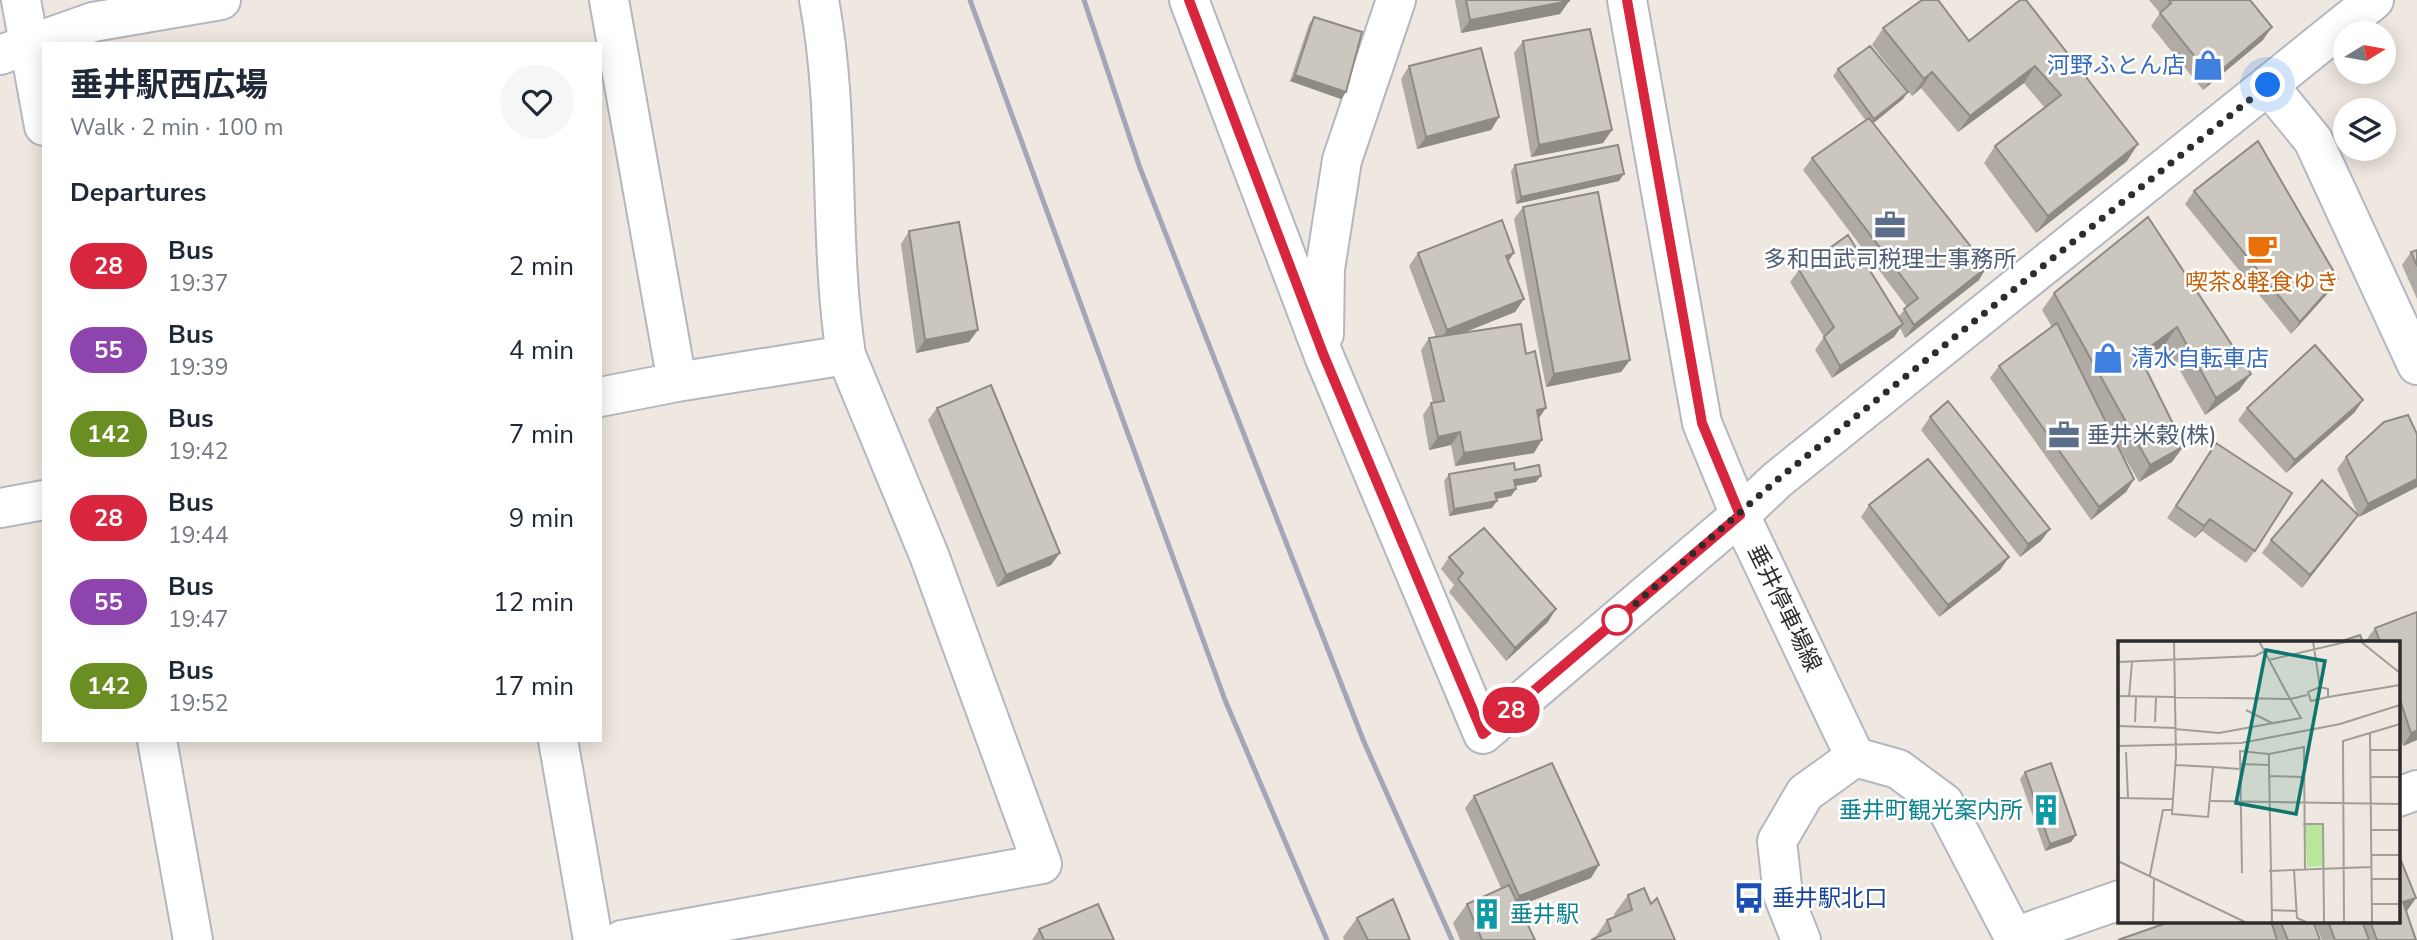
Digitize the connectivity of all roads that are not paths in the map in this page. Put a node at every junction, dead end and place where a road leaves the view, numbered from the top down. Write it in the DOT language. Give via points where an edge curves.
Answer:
graph roads {
  1 [pos="21,0"];
  2 [pos="221,0"];
  3 [pos="609,0"];
  4 [pos="819,0"];
  5 [pos="1189,0"];
  6 [pos="1396,0"];
  7 [pos="1627,0"];
  8 [pos="2374,0"];
  9 [pos="14,51"];
  10 [pos="2268,85"];
  11 [pos="42,121"];
  12 [pos="846,355"];
  13 [pos="1324,356"];
  14 [pos="2417,365"];
  15 [pos="677,382"];
  16 [pos="602,397"];
  17 [pos="42,500"];
  18 [pos="0,508"];
  19 [pos="1740,515"];
  20 [pos="157,742"];
  21 [pos="558,742"];
  22 [pos="1855,757"];
  23 [pos="2417,790"];
  24 [pos="2400,796"];
  25 [pos="2118,900"];
  26 [pos="2014,939"];
  27 [pos="193,940"];
  28 [pos="593,940"];
  29 [pos="622,940"];
  30 [pos="1801,940"];
  1 -- 9 [label="street"];
  2 -- 9 [label="street" via="93,22"];
  3 -- 15 [label="street"];
  4 -- 12 [label="street" via="829,54 839,306"];
  5 -- 13 [label="street"];
  6 -- 13 [label="street" via="1342,160 1325,269"];
  7 -- 19 [label="street, 垂井停車場線" via="1702,423"];
  8 -- 10 [label="street"];
  9 -- 11 [label="street"];
  10 -- 14 [label="street" via="2313,140"];
  10 -- 19 [label="street" via="1777,480"];
  12 -- 15 [label="street"];
  12 -- 29 [label="street" via="929,555 1042,864"];
  13 -- 19 [label="street" via="1483,734"];
  15 -- 16 [label="street"];
  17 -- 18 [label="street"];
  19 -- 22 [label="street, 垂井停車場線"];
  20 -- 27 [label="street"];
  21 -- 28 [label="street"];
  22 -- 26 [label="street" via="1898,769 1944,803"];
  22 -- 30 [label="street" via="1805,793 1777,841 1783,895"];
  23 -- 24 [label="street"];
  25 -- 26 [label="street"];
}
